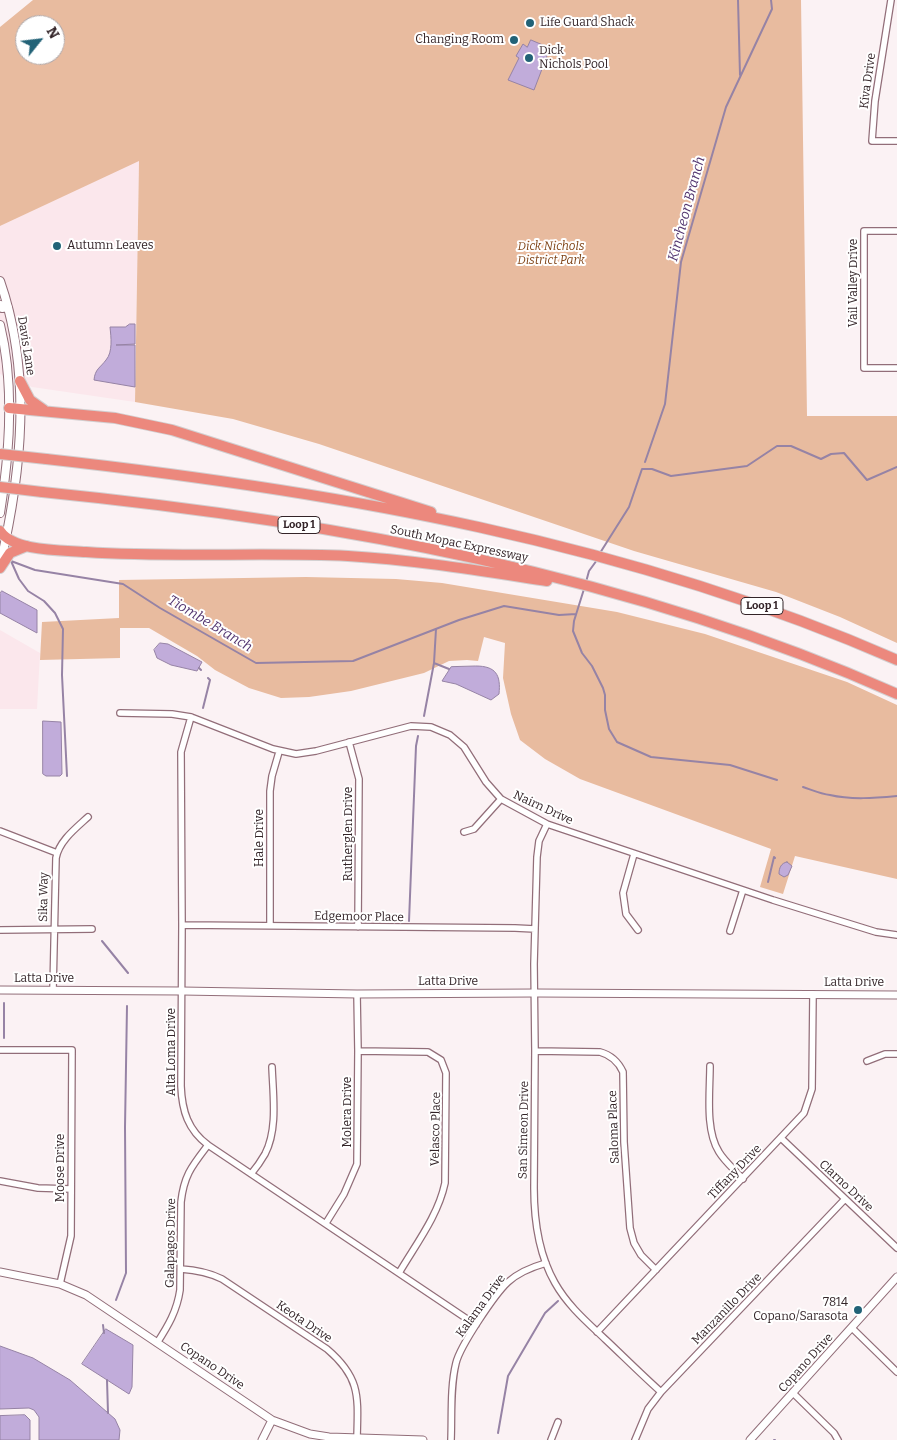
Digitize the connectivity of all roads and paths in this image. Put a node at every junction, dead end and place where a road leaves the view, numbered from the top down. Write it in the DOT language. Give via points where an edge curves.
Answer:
graph roads {
  1 [pos="891,0"];
  2 [pos="897,141"];
  3 [pos="897,231"];
  4 [pos="0,281"];
  5 [pos="4,306"];
  6 [pos="0,325"];
  7 [pos="897,368"];
  8 [pos="20,381"];
  9 [pos="9,408"];
  10 [pos="22,410"];
  11 [pos="47,411"];
  12 [pos="0,454"];
  13 [pos="0,487"];
  14 [pos="0,513"];
  15 [pos="447,520"];
  16 [pos="3,534"];
  17 [pos="27,546"];
  18 [pos="0,566"];
  19 [pos="551,580"];
  20 [pos="897,660"];
  21 [pos="897,694"];
  22 [pos="120,713"];
  23 [pos="191,717"];
  24 [pos="349,742"];
  25 [pos="279,752"];
  26 [pos="501,800"];
  27 [pos="88,817"];
  28 [pos="547,824"];
  29 [pos="0,831"];
  30 [pos="464,832"];
  31 [pos="57,853"];
  32 [pos="634,854"];
  33 [pos="743,890"];
  34 [pos="182,925"];
  35 [pos="270,926"];
  36 [pos="358,927"];
  37 [pos="92,929"];
  38 [pos="535,929"];
  39 [pos="0,930"];
  40 [pos="53,930"];
  41 [pos="638,930"];
  42 [pos="730,931"];
  43 [pos="897,935"];
  44 [pos="0,990"];
  45 [pos="53,990"];
  46 [pos="182,990"];
  47 [pos="535,993"];
  48 [pos="356,994"];
  49 [pos="814,994"];
  50 [pos="897,995"];
  51 [pos="0,1050"];
  52 [pos="358,1051"];
  53 [pos="535,1051"];
  54 [pos="897,1054"];
  55 [pos="867,1061"];
  56 [pos="710,1066"];
  57 [pos="272,1067"];
  58 [pos="781,1138"];
  59 [pos="208,1145"];
  60 [pos="251,1174"];
  61 [pos="743,1178"];
  62 [pos="0,1181"];
  63 [pos="71,1189"];
  64 [pos="845,1199"];
  65 [pos="326,1223"];
  66 [pos="897,1248"];
  67 [pos="546,1263"];
  68 [pos="181,1269"];
  69 [pos="656,1270"];
  70 [pos="0,1272"];
  71 [pos="399,1273"];
  72 [pos="897,1277"];
  73 [pos="60,1284"];
  74 [pos="476,1325"];
  75 [pos="852,1328"];
  76 [pos="597,1332"];
  77 [pos="157,1343"];
  78 [pos="897,1372"];
  79 [pos="661,1392"];
  80 [pos="793,1393"];
  81 [pos="272,1420"];
  82 [pos="558,1422"];
  83 [pos="357,1438"];
  84 [pos="262,1440"];
  85 [pos="423,1440"];
  86 [pos="452,1440"];
  87 [pos="551,1440"];
  88 [pos="635,1440"];
  89 [pos="750,1440"];
  90 [pos="838,1440"];
  1 -- 2 [label="street, Kiva Drive" via="872,141"];
  3 -- 7 [label="street, Vail Valley Drive" via="864,231 864,368"];
  4 -- 5 [label="main road, Davis Lane"];
  5 -- 8 [label="main road, Davis Lane" via="15,338"];
  6 -- 9 [label="main road, Davis Lane"];
  8 -- 10 [label="main road, Davis Lane"];
  8 -- 11 [label="highway" via="30,400"];
  9 -- 10 [label="highway"];
  9 -- 14 [label="main road, Davis Lane"];
  10 -- 11 [label="highway"];
  10 -- 16 [label="main road, Davis Lane" via="16,475"];
  11 -- 15 [label="highway" via="115,418 172,430 431,512"];
  12 -- 15 [label="highway, South Mopac Expressway / Loop 1, bridge" via="252,485"];
  13 -- 19 [label="highway, South Mopac Expressway / Loop 1, bridge" via="163,505 297,525 401,543"];
  15 -- 20 [label="highway, South Mopac Expressway / Loop 1" via="562,547 730,594"];
  16 -- 17 [label="highway"];
  16 -- 18 [label="main road, Davis Lane"];
  17 -- 18 [label="highway" via="10,553"];
  17 -- 19 [label="highway" via="92,552 348,556"];
  19 -- 21 [label="highway, South Mopac Expressway / Loop 1" via="568,581 719,624 790,649"];
  22 -- 23 [label="street, Nairn Drive"];
  23 -- 25 [label="street, Nairn Drive"];
  23 -- 34 [label="street, Alta Loma Drive" via="181,752"];
  24 -- 25 [label="street, Nairn Drive" via="305,753"];
  24 -- 26 [label="street, Nairn Drive" via="411,726 431,726 464,746"];
  24 -- 36 [label="street, Rutherglen Drive" via="359,786"];
  25 -- 35 [label="street, Hale Drive" via="270,791"];
  26 -- 28 [label="street, Nairn Drive"];
  26 -- 30 [label="street" via="474,829"];
  27 -- 31 [label="street, Sika Way" via="72,831"];
  28 -- 32 [label="street, Nairn Drive"];
  28 -- 38 [label="street, San Simeon Drive" via="536,857"];
  29 -- 31 [label="street"];
  31 -- 40 [label="street, Sika Way"];
  32 -- 33 [label="street, Nairn Drive"];
  32 -- 41 [label="street" via="623,893 626,914"];
  33 -- 42 [label="street"];
  33 -- 43 [label="street, Nairn Drive" via="876,932"];
  34 -- 35 [label="street, Edgemoor Place"];
  34 -- 46 [label="street, Alta Loma Drive"];
  35 -- 36 [label="street, Edgemoor Place"];
  36 -- 38 [label="street, Edgemoor Place"];
  37 -- 40 [label="street"];
  38 -- 47 [label="street, San Simeon Drive"];
  39 -- 40 [label="street"];
  40 -- 45 [label="street, Sika Way"];
  44 -- 45 [label="street, Latta Drive"];
  45 -- 46 [label="street, Latta Drive"];
  46 -- 48 [label="street, Latta Drive"];
  46 -- 59 [label="street, Alta Loma Drive" via="181,1100 187,1121"];
  47 -- 48 [label="street, Latta Drive"];
  47 -- 49 [label="street, Latta Drive"];
  47 -- 53 [label="street, San Simeon Drive"];
  48 -- 52 [label="street, Molera Drive"];
  49 -- 50 [label="street, Latta Drive"];
  49 -- 58 [label="street, Tiffany Drive" via="810,1100 804,1113"];
  51 -- 63 [label="street, Moose Drive" via="72,1050"];
  52 -- 65 [label="street, Molera Drive" via="357,1164"];
  52 -- 71 [label="street, Velasco Place" via="428,1052 441,1060 446,1073 445,1183 430,1222"];
  53 -- 67 [label="street, San Simeon Drive" via="534,1204"];
  53 -- 69 [label="street, Saloma Place" via="600,1052 619,1064 630,1228 641,1255"];
  54 -- 55 [label="street" via="885,1054"];
  56 -- 61 [label="street" via="712,1137 722,1156"];
  57 -- 60 [label="street" via="271,1133 265,1153"];
  58 -- 61 [label="street, Tiffany Drive"];
  58 -- 64 [label="street, Clarno Drive"];
  59 -- 60 [label="street, Alta Loma Drive"];
  59 -- 68 [label="street, Galapagos Drive" via="186,1176 182,1189"];
  60 -- 65 [label="street, Alta Loma Drive"];
  61 -- 69 [label="street, Tiffany Drive"];
  62 -- 63 [label="street" via="38,1188"];
  63 -- 73 [label="street, Moose Drive" via="70,1244"];
  64 -- 66 [label="street, Clarno Drive"];
  64 -- 79 [label="street, Manzanillo Drive"];
  65 -- 71 [label="street, Alta Loma Drive"];
  67 -- 74 [label="street, Kalama Drive" via="531,1267 507,1283"];
  67 -- 76 [label="street, San Simeon Drive" via="564,1296"];
  68 -- 77 [label="street, Galapagos Drive" via="178,1305"];
  68 -- 83 [label="street, Keota Drive" via="202,1271 222,1278 327,1348 341,1361 358,1399"];
  69 -- 76 [label="street, Tiffany Drive"];
  70 -- 73 [label="street, Copano Drive"];
  71 -- 74 [label="street, Alta Loma Drive"];
  72 -- 75 [label="street, Copano Drive"];
  73 -- 77 [label="street, Copano Drive" via="86,1295"];
  74 -- 86 [label="street, Kalama Drive" via="456,1363"];
  75 -- 78 [label="street"];
  75 -- 80 [label="street, Copano Drive"];
  76 -- 79 [label="street, San Simeon Drive"];
  77 -- 81 [label="street, Copano Drive"];
  79 -- 88 [label="street, Manzanillo Drive" via="648,1409"];
  80 -- 89 [label="street, Copano Drive"];
  80 -- 90 [label="street" via="834,1432"];
  81 -- 83 [label="street, Copano Drive" via="310,1434"];
  81 -- 84 [label="street"];
  82 -- 87 [label="street"];
  83 -- 85 [label="street, Copano Drive"];
}
